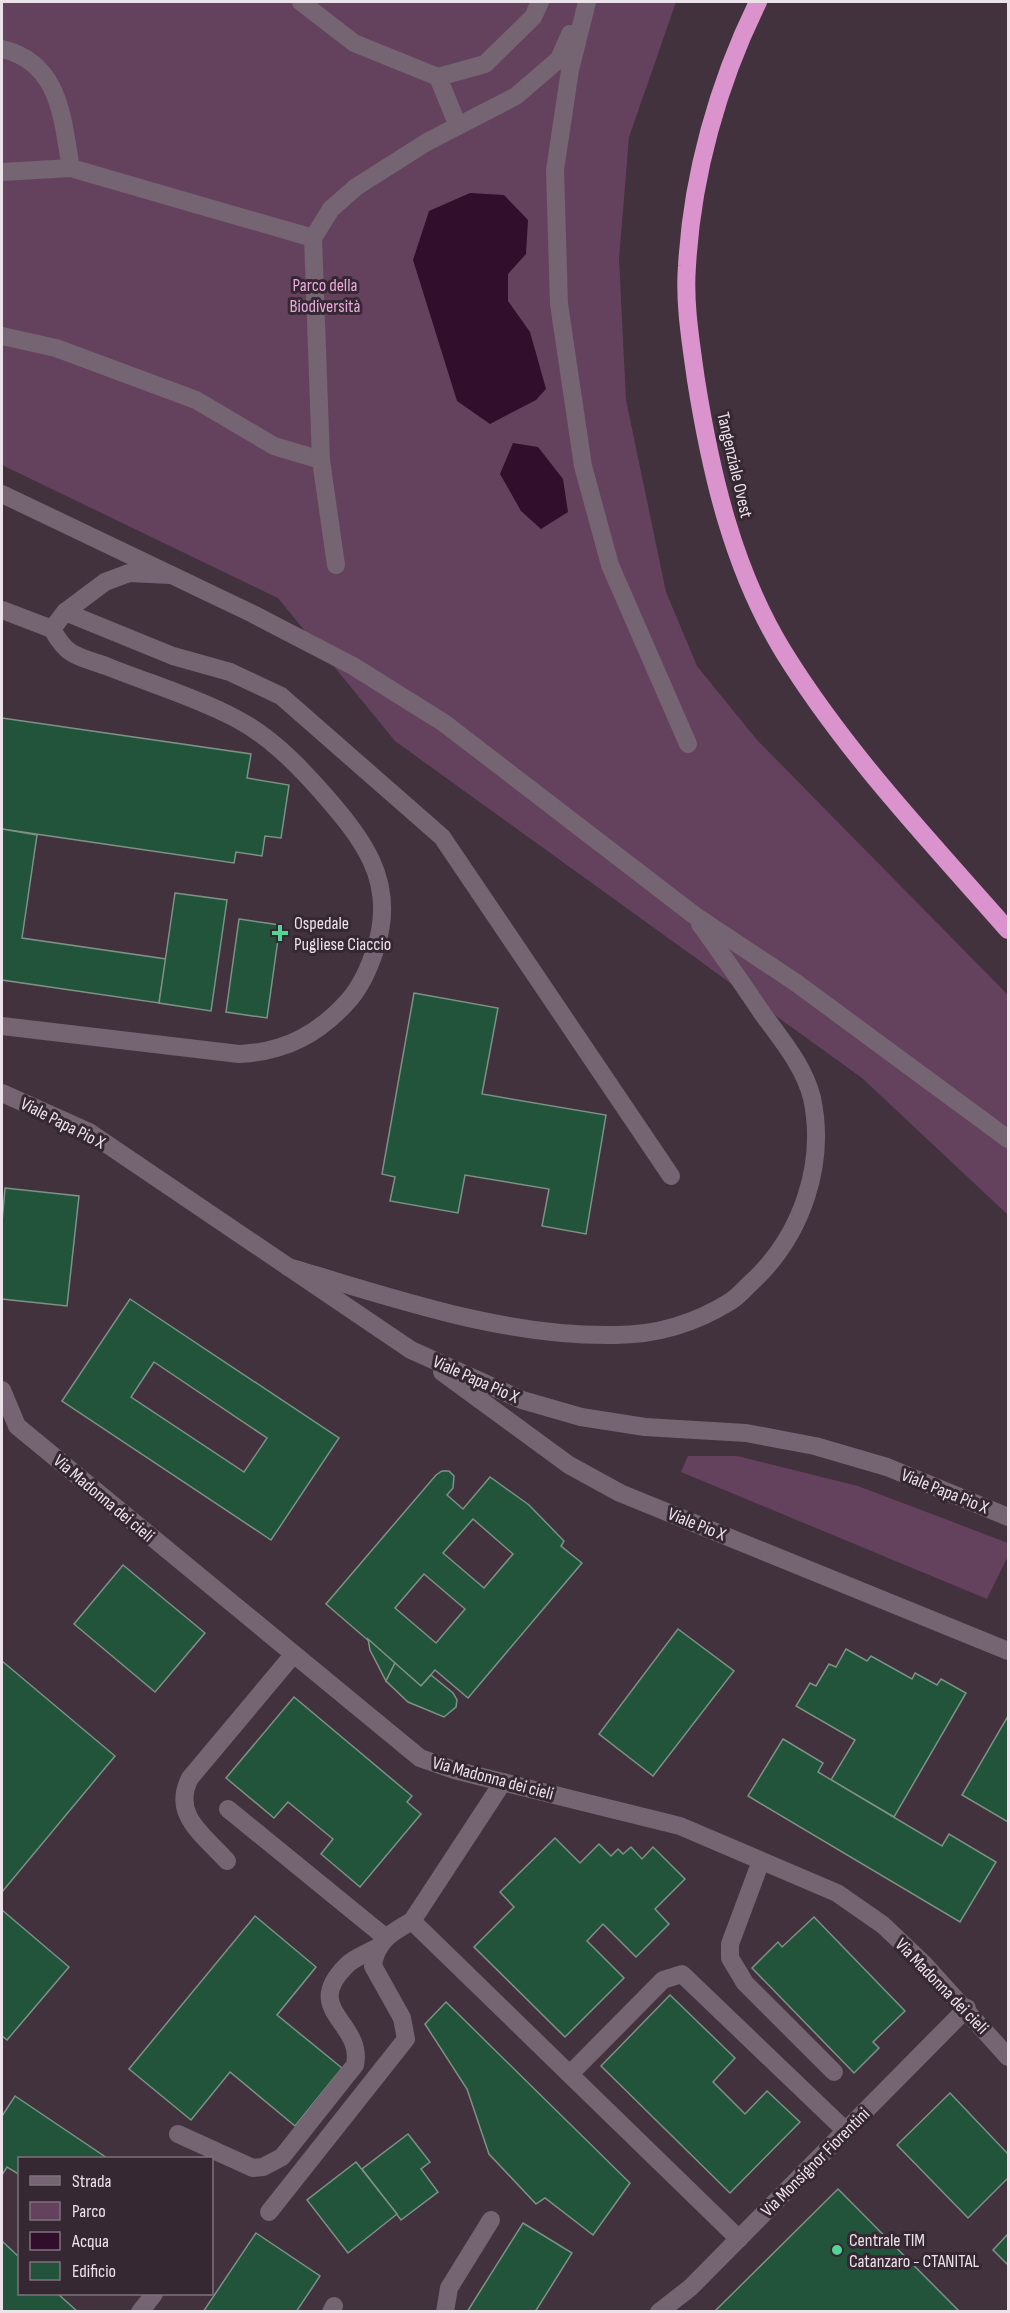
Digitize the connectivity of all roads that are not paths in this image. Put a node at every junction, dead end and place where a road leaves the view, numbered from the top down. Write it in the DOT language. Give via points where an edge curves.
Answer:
graph roads {
  1 [pos="301,2"];
  2 [pos="540,2"];
  3 [pos="586,2"];
  4 [pos="758,2"];
  5 [pos="2,50"];
  6 [pos="438,77"];
  7 [pos="458,126"];
  8 [pos="71,168"];
  9 [pos="2,172"];
  10 [pos="313,237"];
  11 [pos="2,336"];
  12 [pos="321,460"];
  13 [pos="2,494"];
  14 [pos="336,565"];
  15 [pos="171,575"];
  16 [pos="2,610"];
  17 [pos="65,612"];
  18 [pos="52,629"];
  19 [pos="688,744"];
  20 [pos="694,915"];
  21 [pos="1008,930"];
  22 [pos="2,1026"];
  23 [pos="2,1093"];
  24 [pos="1008,1139"];
  25 [pos="671,1176"];
  26 [pos="288,1267"];
  27 [pos="411,1350"];
  28 [pos="2,1390"];
  29 [pos="1008,1517"];
  30 [pos="1008,1651"];
  31 [pos="293,1655"];
  32 [pos="502,1782"];
  33 [pos="228,1809"];
  34 [pos="227,1861"];
  35 [pos="761,1861"];
  36 [pos="412,1920"];
  37 [pos="381,1942"];
  38 [pos="967,2008"];
  39 [pos="1008,2057"];
  40 [pos="834,2072"];
  41 [pos="570,2074"];
  42 [pos="846,2131"];
  43 [pos="178,2134"];
  44 [pos="269,2212"];
  45 [pos="490,2220"];
  46 [pos="739,2239"];
  47 [pos="153,2295"];
  48 [pos="140,2312"];
  49 [pos="445,2312"];
  50 [pos="659,2312"];
  1 -- 6 [label="street" via="354,43"];
  2 -- 6 [label="street" via="533,17 485,64"];
  3 -- 7 [label="street" via="559,59 516,96"];
  3 -- 19 [label="street" via="570,70 555,170 559,304 583,466 610,566"];
  4 -- 21 [label="highway, Tangenziale Ovest" via="716,107 696,190 686,268 690,340 721,508 751,587 782,649 820,707 880,785"];
  5 -- 8 [label="street" via="13,52 42,71 58,99"];
  6 -- 7 [label="street"];
  7 -- 10 [label="street" via="356,187 331,209"];
  8 -- 9 [label="street"];
  8 -- 10 [label="street"];
  10 -- 12 [label="street"];
  11 -- 12 [label="street" via="56,348 196,400 274,446"];
  12 -- 14 [label="street"];
  13 -- 15 [label="street"];
  15 -- 17 [label="street" via="129,573 105,582"];
  15 -- 20 [label="street" via="353,666 444,723"];
  16 -- 18 [label="street"];
  17 -- 18 [label="street"];
  17 -- 25 [label="street" via="173,656 230,672 281,696 442,837"];
  18 -- 22 [label="street" via="71,653 233,717 288,757 352,826 368,850 379,876 382,928 357,990 314,1033 284,1048 239,1054"];
  20 -- 24 [label="street" via="795,982"];
  20 -- 26 [label="street" via="796,1060 812,1097 816,1138 812,1176 802,1213 783,1247 733,1300 700,1318 657,1332 615,1335 540,1331 433,1310"];
  23 -- 26 [label="street, Viale Papa Pio X" via="89,1132"];
  26 -- 27 [label="street, Viale Papa Pio X"];
  27 -- 29 [label="street, Viale Papa Pio X" via="522,1400 581,1417 645,1427 746,1433 815,1446 887,1467"];
  27 -- 30 [label="street, Viale Pio X" via="569,1465 620,1493"];
  28 -- 31 [label="street, Via Madonna dei cieli" via="17,1426"];
  31 -- 32 [label="street, Via Madonna dei cieli" via="420,1758"];
  31 -- 34 [label="street" via="184,1789 182,1802 186,1813"];
  32 -- 35 [label="street, Via Madonna dei cieli" via="680,1826"];
  32 -- 36 [label="street"];
  33 -- 37 [label="street"];
  35 -- 38 [label="street, Via Madonna dei cieli" via="837,1893 883,1925"];
  35 -- 40 [label="street" via="730,1944 730,1958 745,1983"];
  36 -- 37 [label="street"];
  36 -- 41 [label="street"];
  37 -- 43 [label="street" via="347,1964 329,1991 328,2001 356,2046 356,2065 282,2157 253,2168"];
  37 -- 44 [label="street" via="374,1966 402,2018 406,2039"];
  38 -- 39 [label="street, Via Madonna dei cieli"];
  38 -- 42 [label="street, Via Monsignor Fiorentini"];
  41 -- 42 [label="street" via="663,1980 682,1974"];
  41 -- 46 [label="street"];
  42 -- 46 [label="street, Via Monsignor Fiorentini"];
  45 -- 49 [label="street" via="450,2288"];
  46 -- 50 [label="street, Via Monsignor Fiorentini" via="690,2288"];
  47 -- 48 [label="street"];
}
